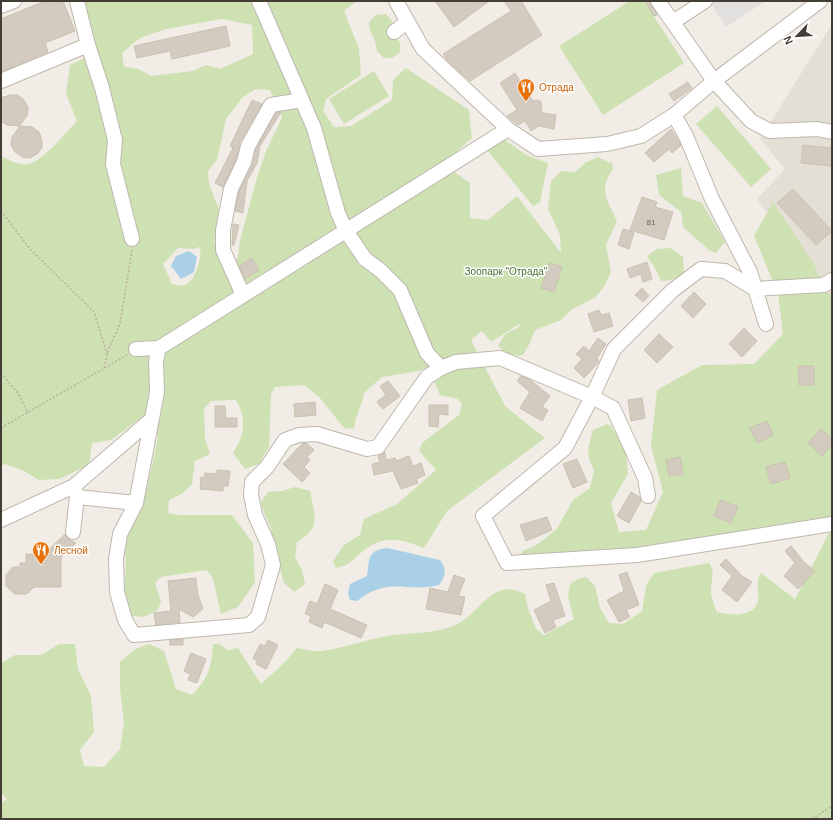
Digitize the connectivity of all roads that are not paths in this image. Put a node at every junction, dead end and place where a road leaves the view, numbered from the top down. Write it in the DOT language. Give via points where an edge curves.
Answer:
graph roads {
  1 [pos="14,1"];
  2 [pos="77,1"];
  3 [pos="259,1"];
  4 [pos="396,1"];
  5 [pos="658,1"];
  6 [pos="705,1"];
  7 [pos="820,1"];
  8 [pos="1,6"];
  9 [pos="407,22"];
  10 [pos="673,22"];
  11 [pos="394,32"];
  12 [pos="88,45"];
  13 [pos="1,81"];
  14 [pos="714,81"];
  15 [pos="302,100"];
  16 [pos="674,115"];
  17 [pos="508,129"];
  18 [pos="832,132"];
  19 [pos="346,231"];
  20 [pos="132,239"];
  21 [pos="832,280"];
  22 [pos="755,289"];
  23 [pos="243,295"];
  24 [pos="766,324"];
  25 [pos="159,348"];
  26 [pos="136,349"];
  27 [pos="442,368"];
  28 [pos="592,397"];
  29 [pos="152,419"];
  30 [pos="75,491"];
  31 [pos="648,496"];
  32 [pos="136,503"];
  33 [pos="1,520"];
  34 [pos="832,524"];
  35 [pos="74,532"];
  1 -- 8 [label="street"];
  2 -- 12 [label="street"];
  3 -- 15 [label="street"];
  4 -- 9 [label="street"];
  5 -- 10 [label="street"];
  6 -- 10 [label="street"];
  7 -- 14 [label="street"];
  9 -- 11 [label="street"];
  9 -- 17 [label="street" via="423,49"];
  10 -- 14 [label="street"];
  12 -- 13 [label="street"];
  12 -- 20 [label="street" via="115,140 113,164"];
  14 -- 16 [label="street"];
  14 -- 18 [label="street" via="751,121 770,131"];
  15 -- 19 [label="street" via="314,128 338,213"];
  15 -- 23 [label="street" via="271,105 248,146 244,162 231,189 223,230 223,250"];
  16 -- 17 [label="street" via="641,136 607,144 538,149"];
  16 -- 22 [label="street" via="686,136 712,200 750,272"];
  17 -- 19 [label="street"];
  19 -- 23 [label="street"];
  19 -- 27 [label="street" via="365,259 400,290 427,353"];
  21 -- 22 [label="street" via="824,285"];
  22 -- 24 [label="street"];
  22 -- 28 [label="street" via="725,271 701,270 672,290 614,349"];
  23 -- 25 [label="street"];
  25 -- 26 [label="street"];
  25 -- 29 [label="street" via="156,361 157,392"];
  27 -- 28 [label="street" via="456,362 500,358"];
  27 -- 32 [label="street" via="427,377 378,447 367,449 317,434 299,435 285,440 267,467 252,482 251,495 255,515 268,544 273,565 258,617 249,624 134,635 125,620 117,592 116,559 120,534"];
  28 -- 31 [label="street" via="613,408 645,478"];
  28 -- 34 [label="street" via="565,448 483,516 507,563 637,555"];
  29 -- 30 [label="street"];
  29 -- 32 [label="street"];
  30 -- 32 [label="street"];
  30 -- 33 [label="street"];
  30 -- 35 [label="street"];
}
